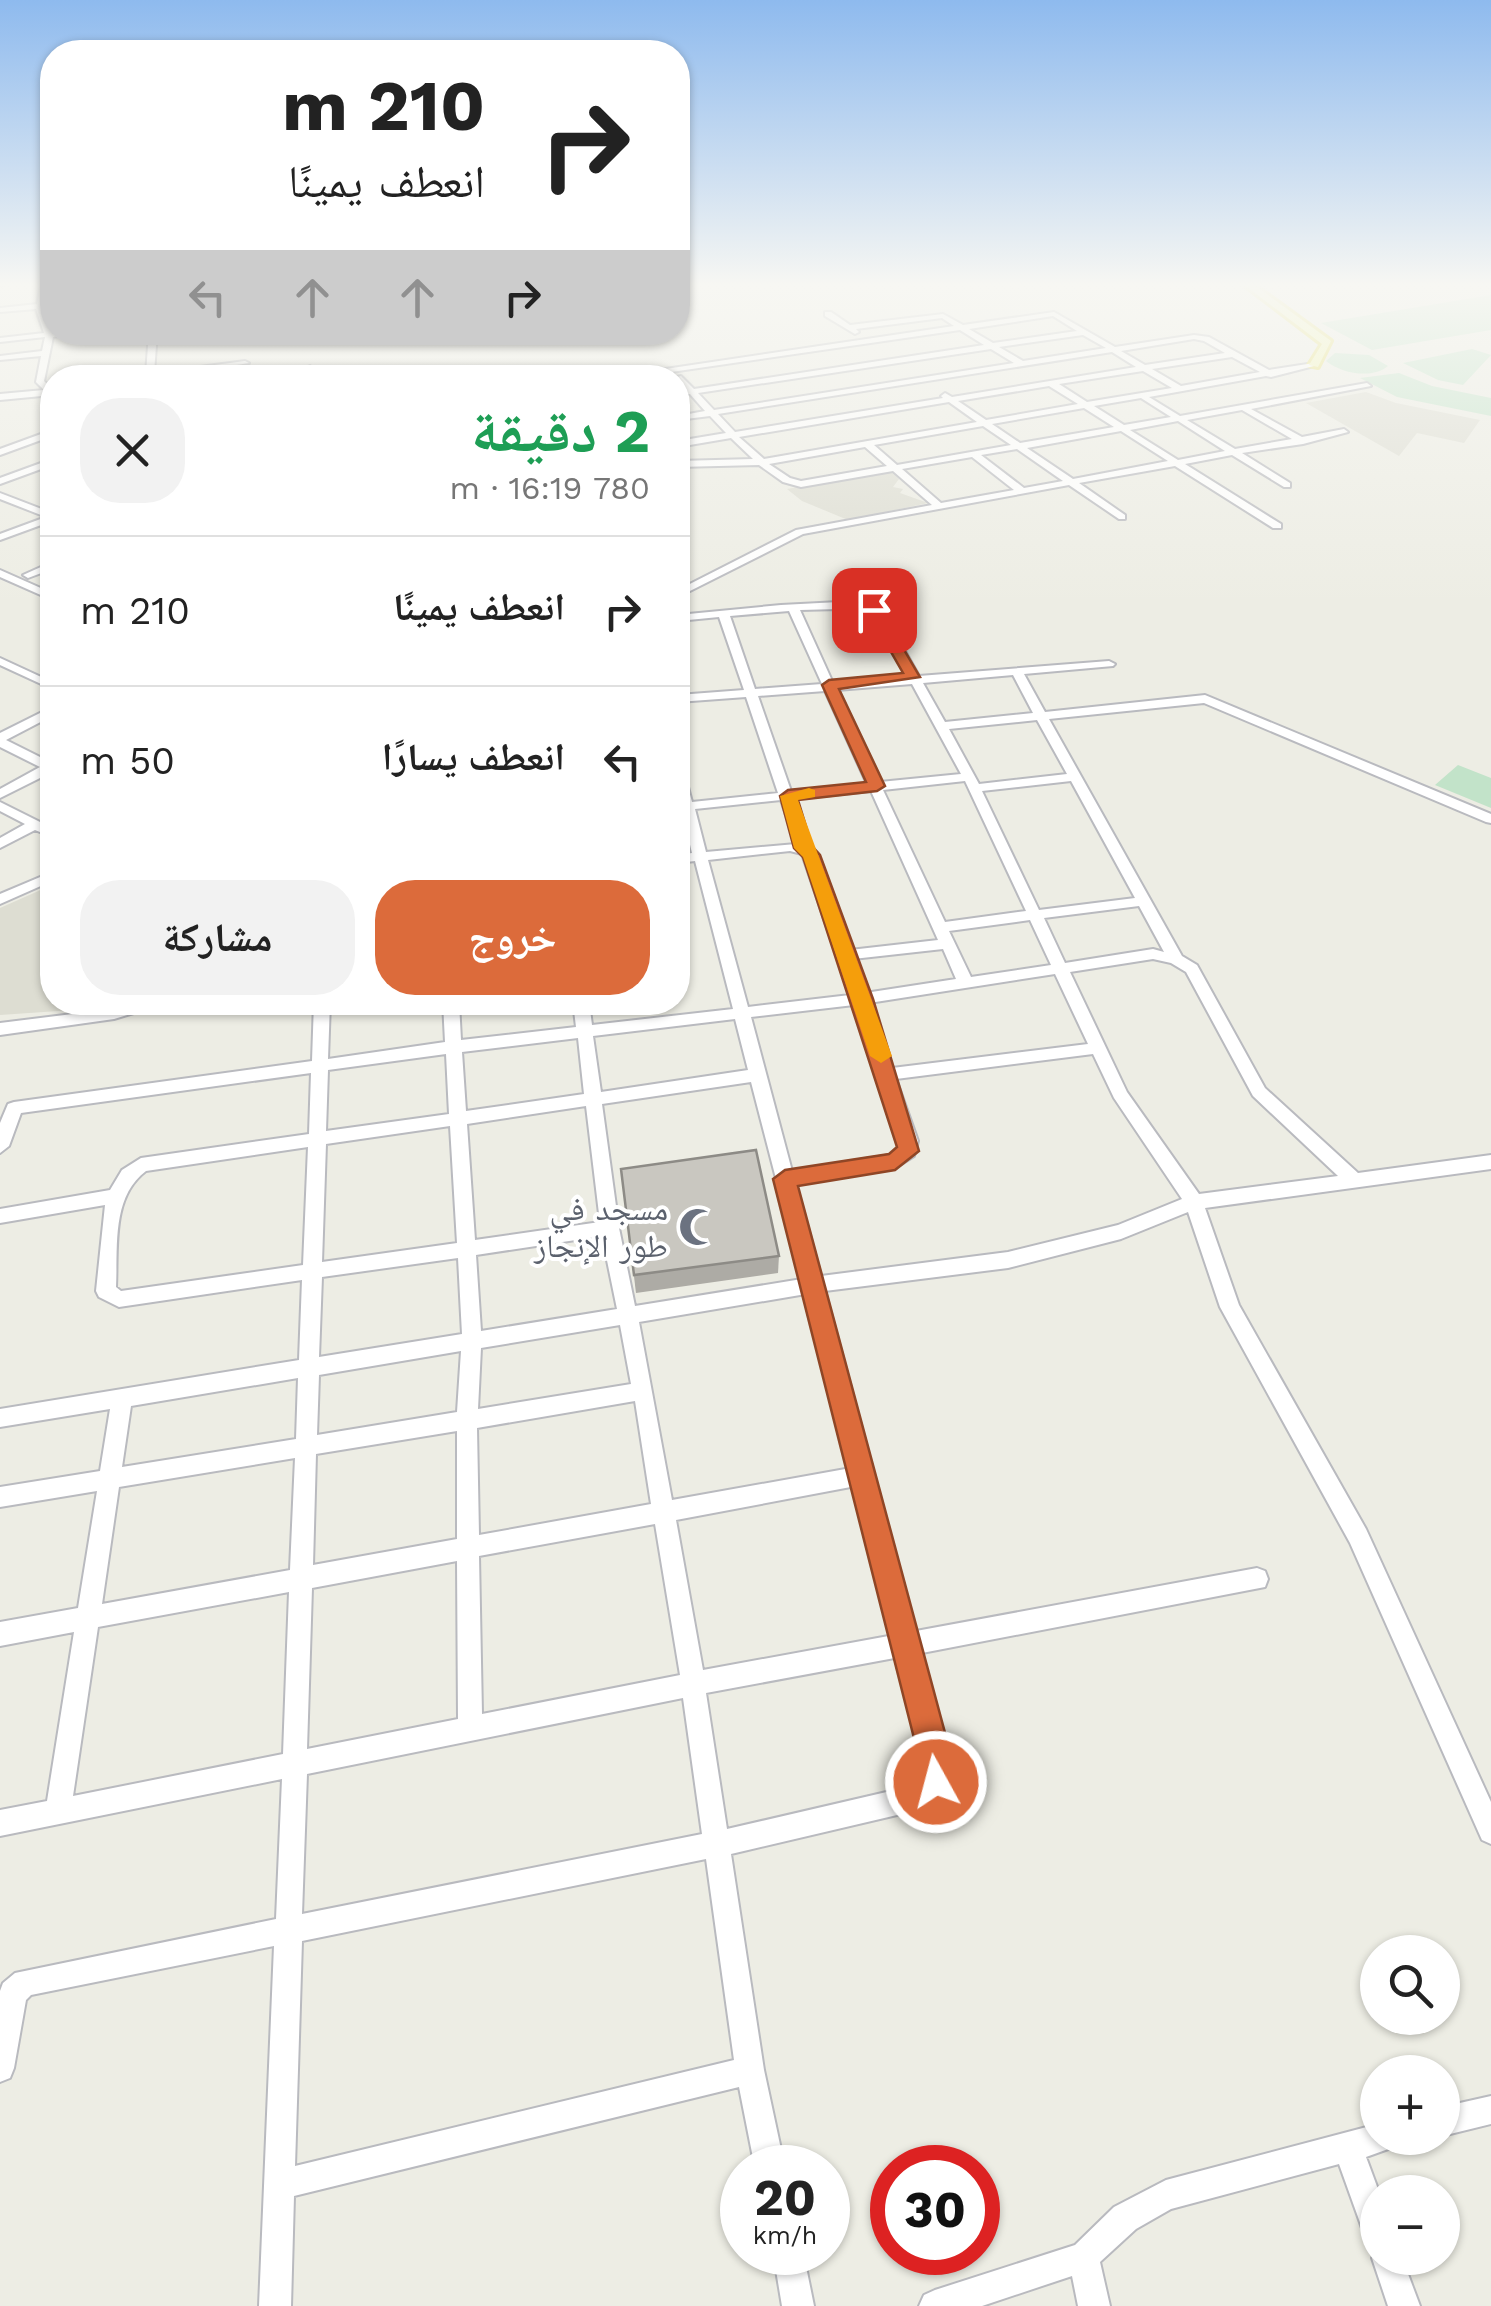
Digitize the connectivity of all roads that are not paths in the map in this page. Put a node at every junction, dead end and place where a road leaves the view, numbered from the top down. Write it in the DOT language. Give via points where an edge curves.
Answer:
graph roads {
  1 [pos="692,391"];
  2 [pos="38,392"];
  3 [pos="813,392"];
  4 [pos="832,392"];
  5 [pos="940,392"];
  6 [pos="995,392"];
  7 [pos="1064,392"];
  8 [pos="1173,392"];
  9 [pos="1336,392"];
  10 [pos="816,394"];
  11 [pos="0,397"];
  12 [pos="1144,397"];
  13 [pos="948,398"];
  14 [pos="1088,406"];
  15 [pos="1244,408"];
  16 [pos="714,412"];
  17 [pos="842,415"];
  18 [pos="690,416"];
  19 [pos="1182,420"];
  20 [pos="980,422"];
  21 [pos="853,424"];
  22 [pos="1125,430"];
  23 [pos="1344,432"];
  24 [pos="735,434"];
  25 [pos="40,437"];
  26 [pos="868,438"];
  27 [pos="1303,440"];
  28 [pos="690,442"];
  29 [pos="14,447"];
  30 [pos="1022,448"];
  31 [pos="0,452"];
  32 [pos="1236,453"];
  33 [pos="975,455"];
  34 [pos="40,458"];
  35 [pos="763,462"];
  36 [pos="690,464"];
  37 [pos="1179,464"];
  38 [pos="40,467"];
  39 [pos="895,468"];
  40 [pos="0,482"];
  41 [pos="1072,483"];
  42 [pos="1288,485"];
  43 [pos="1022,492"];
  44 [pos="0,496"];
  45 [pos="939,506"];
  46 [pos="40,512"];
  47 [pos="1122,518"];
  48 [pos="40,522"];
  49 [pos="1277,526"];
  50 [pos="0,538"];
  51 [pos="0,563"];
  52 [pos="40,570"];
  53 [pos="0,573"];
  54 [pos="28,575"];
  55 [pos="40,580"];
  56 [pos="690,588"];
  57 [pos="40,591"];
  58 [pos="794,610"];
  59 [pos="724,615"];
  60 [pos="690,617"];
  61 [pos="0,661"];
  62 [pos="1109,664"];
  63 [pos="1016,671"];
  64 [pos="912,677"];
  65 [pos="40,680"];
  66 [pos="829,685"];
  67 [pos="751,692"];
  68 [pos="690,698"];
  69 [pos="1192,698"];
  70 [pos="40,718"];
  71 [pos="1042,718"];
  72 [pos="940,726"];
  73 [pos="0,740"];
  74 [pos="40,762"];
  75 [pos="40,774"];
  76 [pos="1075,777"];
  77 [pos="972,782"];
  78 [pos="877,786"];
  79 [pos="0,794"];
  80 [pos="788,796"];
  81 [pos="0,806"];
  82 [pos="690,806"];
  83 [pos="1491,818"];
  84 [pos="35,824"];
  85 [pos="40,827"];
  86 [pos="690,827"];
  87 [pos="1491,831"];
  88 [pos="0,844"];
  89 [pos="804,848"];
  90 [pos="702,856"];
  91 [pos="690,857"];
  92 [pos="40,882"];
  93 [pos="0,900"];
  94 [pos="1144,901"];
  95 [pos="1037,916"];
  96 [pos="940,926"];
  97 [pos="948,944"];
  98 [pos="847,955"];
  99 [pos="1176,959"];
  100 [pos="1064,971"];
  101 [pos="966,984"];
  102 [pos="862,999"];
  103 [pos="739,1013"];
  104 [pos="106,1015"];
  105 [pos="322,1015"];
  106 [pos="452,1015"];
  107 [pos="583,1015"];
  108 [pos="0,1029"];
  109 [pos="586,1030"];
  110 [pos="454,1047"];
  111 [pos="1099,1048"];
  112 [pos="320,1065"];
  113 [pos="887,1074"];
  114 [pos="756,1075"];
  115 [pos="594,1096"];
  116 [pos="7,1109"];
  117 [pos="458,1117"];
  118 [pos="317,1138"];
  119 [pos="0,1146"];
  120 [pos="1491,1162"];
  121 [pos="785,1179"];
  122 [pos="1353,1179"];
  123 [pos="115,1196"];
  124 [pos="1194,1202"];
  125 [pos="0,1216"];
  126 [pos="610,1228"];
  127 [pos="467,1249"];
  128 [pos="312,1269"];
  129 [pos="814,1285"];
  130 [pos="625,1315"];
  131 [pos="472,1340"];
  132 [pos="309,1366"];
  133 [pos="644,1390"];
  134 [pos="122,1397"];
  135 [pos="0,1418"];
  136 [pos="468,1418"];
  137 [pos="306,1446"];
  138 [pos="864,1475"];
  139 [pos="109,1479"];
  140 [pos="0,1497"];
  141 [pos="663,1515"];
  142 [pos="468,1549"];
  143 [pos="1257,1579"];
  144 [pos="301,1580"];
  145 [pos="88,1618"];
  146 [pos="0,1634"];
  147 [pos="908,1643"];
  148 [pos="693,1684"];
  149 [pos="470,1730"];
  150 [pos="295,1765"];
  151 [pos="58,1812"];
  152 [pos="0,1823"];
  153 [pos="1491,1831"];
  154 [pos="718,1844"];
  155 [pos="289,1927"];
  156 [pos="0,2068"];
  157 [pos="750,2070"];
  158 [pos="1491,2110"];
  159 [pos="1460,2118"];
  160 [pos="1360,2143"];
  161 [pos="765,2145"];
  162 [pos="1348,2146"];
  163 [pos="1360,2180"];
  164 [pos="280,2185"];
  165 [pos="1084,2257"];
  166 [pos="792,2275"];
  167 [pos="1393,2275"];
  168 [pos="276,2306"];
  169 [pos="798,2306"];
  170 [pos="935,2306"];
  171 [pos="1094,2306"];
  172 [pos="1404,2306"];
  1 -- 16 [label="street"];
  2 -- 11 [label="street"];
  3 -- 10 [label="street"];
  4 -- 10 [label="street"];
  5 -- 13 [label="street"];
  6 -- 13 [label="street"];
  7 -- 14 [label="street"];
  8 -- 12 [label="street"];
  9 -- 15 [label="street"];
  10 -- 16 [label="street"];
  10 -- 17 [label="street"];
  12 -- 14 [label="street"];
  12 -- 19 [label="street"];
  13 -- 17 [label="street"];
  13 -- 20 [label="street"];
  14 -- 20 [label="street"];
  14 -- 22 [label="street"];
  15 -- 19 [label="street"];
  15 -- 27 [label="street"];
  16 -- 18 [label="street"];
  16 -- 24 [label="street"];
  17 -- 21 [label="street"];
  17 -- 24 [label="street"];
  19 -- 22 [label="street"];
  19 -- 32 [label="street"];
  20 -- 26 [label="street"];
  20 -- 30 [label="street"];
  22 -- 30 [label="street"];
  22 -- 37 [label="street"];
  23 -- 27 [label="street"];
  24 -- 28 [label="street"];
  24 -- 35 [label="street"];
  25 -- 29 [label="street"];
  26 -- 35 [label="street"];
  26 -- 39 [label="street"];
  27 -- 32 [label="street"];
  29 -- 31 [label="street"];
  29 -- 34 [label="street"];
  30 -- 33 [label="street"];
  30 -- 41 [label="street"];
  32 -- 37 [label="street"];
  32 -- 42 [label="street"];
  33 -- 39 [label="street"];
  33 -- 43 [label="street"];
  35 -- 36 [label="street"];
  35 -- 39 [label="street" via="795,484"];
  37 -- 41 [label="street"];
  37 -- 49 [label="street"];
  38 -- 40 [label="street"];
  39 -- 45 [label="street"];
  41 -- 43 [label="street"];
  41 -- 47 [label="street"];
  43 -- 45 [label="street"];
  44 -- 46 [label="street"];
  45 -- 56 [label="street" via="800,532"];
  48 -- 50 [label="street"];
  51 -- 54 [label="street"];
  52 -- 54 [label="street"];
  53 -- 57 [label="street"];
  54 -- 55 [label="street"];
  58 -- 59 [label="street"];
  58 -- 64 [label="street" via="874,610"];
  58 -- 66 [label="street"];
  59 -- 60 [label="street"];
  59 -- 67 [label="street"];
  61 -- 65 [label="street"];
  62 -- 63 [label="street"];
  63 -- 64 [label="street"];
  63 -- 71 [label="street"];
  64 -- 66 [label="street"];
  64 -- 72 [label="street"];
  66 -- 67 [label="street"];
  66 -- 78 [label="street"];
  67 -- 68 [label="street"];
  67 -- 80 [label="street"];
  69 -- 71 [label="street"];
  69 -- 83 [label="street" via="1219,702"];
  69 -- 87 [label="street"];
  70 -- 73 [label="street"];
  71 -- 72 [label="street"];
  71 -- 76 [label="street"];
  72 -- 77 [label="street"];
  73 -- 74 [label="street"];
  75 -- 79 [label="street"];
  76 -- 77 [label="street"];
  76 -- 94 [label="street"];
  77 -- 78 [label="street"];
  77 -- 95 [label="street"];
  78 -- 80 [label="street"];
  78 -- 96 [label="street"];
  80 -- 82 [label="street"];
  80 -- 89 [label="street"];
  81 -- 84 [label="street"];
  84 -- 85 [label="street"];
  84 -- 88 [label="street"];
  86 -- 90 [label="street"];
  89 -- 90 [label="street"];
  89 -- 98 [label="street"];
  90 -- 91 [label="street"];
  90 -- 103 [label="street"];
  92 -- 93 [label="street"];
  94 -- 95 [label="street"];
  94 -- 99 [label="street"];
  95 -- 96 [label="street"];
  95 -- 100 [label="street"];
  96 -- 97 [label="street"];
  97 -- 98 [label="street"];
  97 -- 101 [label="street"];
  98 -- 102 [label="street"];
  99 -- 100 [label="street" via="1141,955"];
  99 -- 122 [label="street" via="1192,970 1258,1092"];
  100 -- 101 [label="street"];
  100 -- 111 [label="street"];
  101 -- 102 [label="street"];
  102 -- 103 [label="street"];
  102 -- 113 [label="street"];
  103 -- 109 [label="street"];
  103 -- 114 [label="street"];
  104 -- 108 [label="street"];
  105 -- 112 [label="street"];
  106 -- 110 [label="street"];
  107 -- 109 [label="street"];
  109 -- 110 [label="street"];
  109 -- 115 [label="street"];
  110 -- 112 [label="street"];
  110 -- 117 [label="street"];
  111 -- 113 [label="street"];
  111 -- 124 [label="street" via="1140,1129"];
  112 -- 116 [label="street"];
  112 -- 118 [label="street"];
  113 -- 121 [label="street" via="908,1141 903,1157"];
  114 -- 115 [label="street"];
  114 -- 121 [label="street" via="768,1157"];
  115 -- 117 [label="street"];
  115 -- 126 [label="street" via="614,1178"];
  116 -- 119 [label="street"];
  117 -- 118 [label="street"];
  117 -- 127 [label="street"];
  118 -- 123 [label="street" via="141,1165 127,1173"];
  118 -- 128 [label="street"];
  120 -- 122 [label="street"];
  121 -- 129 [label="street"];
  122 -- 124 [label="street"];
  123 -- 125 [label="street"];
  123 -- 128 [label="street" via="106,1291 114,1298"];
  124 -- 129 [label="street" via="1059,1250"];
  124 -- 153 [label="street" via="1230,1307 1358,1536"];
  126 -- 127 [label="street"];
  126 -- 130 [label="street"];
  127 -- 128 [label="street"];
  127 -- 131 [label="street"];
  128 -- 132 [label="street"];
  129 -- 130 [label="street"];
  129 -- 138 [label="street"];
  130 -- 131 [label="street"];
  130 -- 133 [label="street"];
  131 -- 132 [label="street"];
  131 -- 136 [label="street"];
  132 -- 134 [label="street"];
  132 -- 137 [label="street"];
  133 -- 136 [label="street"];
  133 -- 141 [label="street"];
  134 -- 135 [label="street"];
  134 -- 139 [label="street"];
  136 -- 137 [label="street"];
  136 -- 142 [label="street"];
  137 -- 139 [label="street"];
  137 -- 144 [label="street"];
  138 -- 141 [label="street"];
  138 -- 147 [label="street"];
  139 -- 140 [label="street"];
  139 -- 145 [label="street"];
  141 -- 142 [label="street"];
  141 -- 148 [label="street"];
  142 -- 144 [label="street"];
  142 -- 149 [label="street"];
  143 -- 147 [label="street"];
  144 -- 145 [label="street"];
  144 -- 150 [label="street"];
  145 -- 146 [label="street"];
  145 -- 151 [label="street"];
  147 -- 148 [label="street"];
  147 -- 154 [label="street" via="936,1782 914,1798"];
  148 -- 149 [label="street"];
  148 -- 154 [label="street"];
  149 -- 150 [label="street"];
  150 -- 151 [label="street"];
  150 -- 155 [label="street"];
  151 -- 152 [label="street"];
  154 -- 155 [label="street"];
  154 -- 157 [label="street"];
  155 -- 156 [label="street" via="22,1984 13,1993"];
  155 -- 164 [label="street"];
  157 -- 161 [label="street"];
  157 -- 164 [label="street"];
  158 -- 159 [label="street"];
  160 -- 162 [label="street"];
  162 -- 163 [label="street"];
  162 -- 165 [label="street" via="1166,2194 1126,2218"];
  164 -- 168 [label="street"];
  165 -- 170 [label="street"];
  165 -- 171 [label="street"];
  166 -- 169 [label="street"];
  167 -- 172 [label="street"];
}
